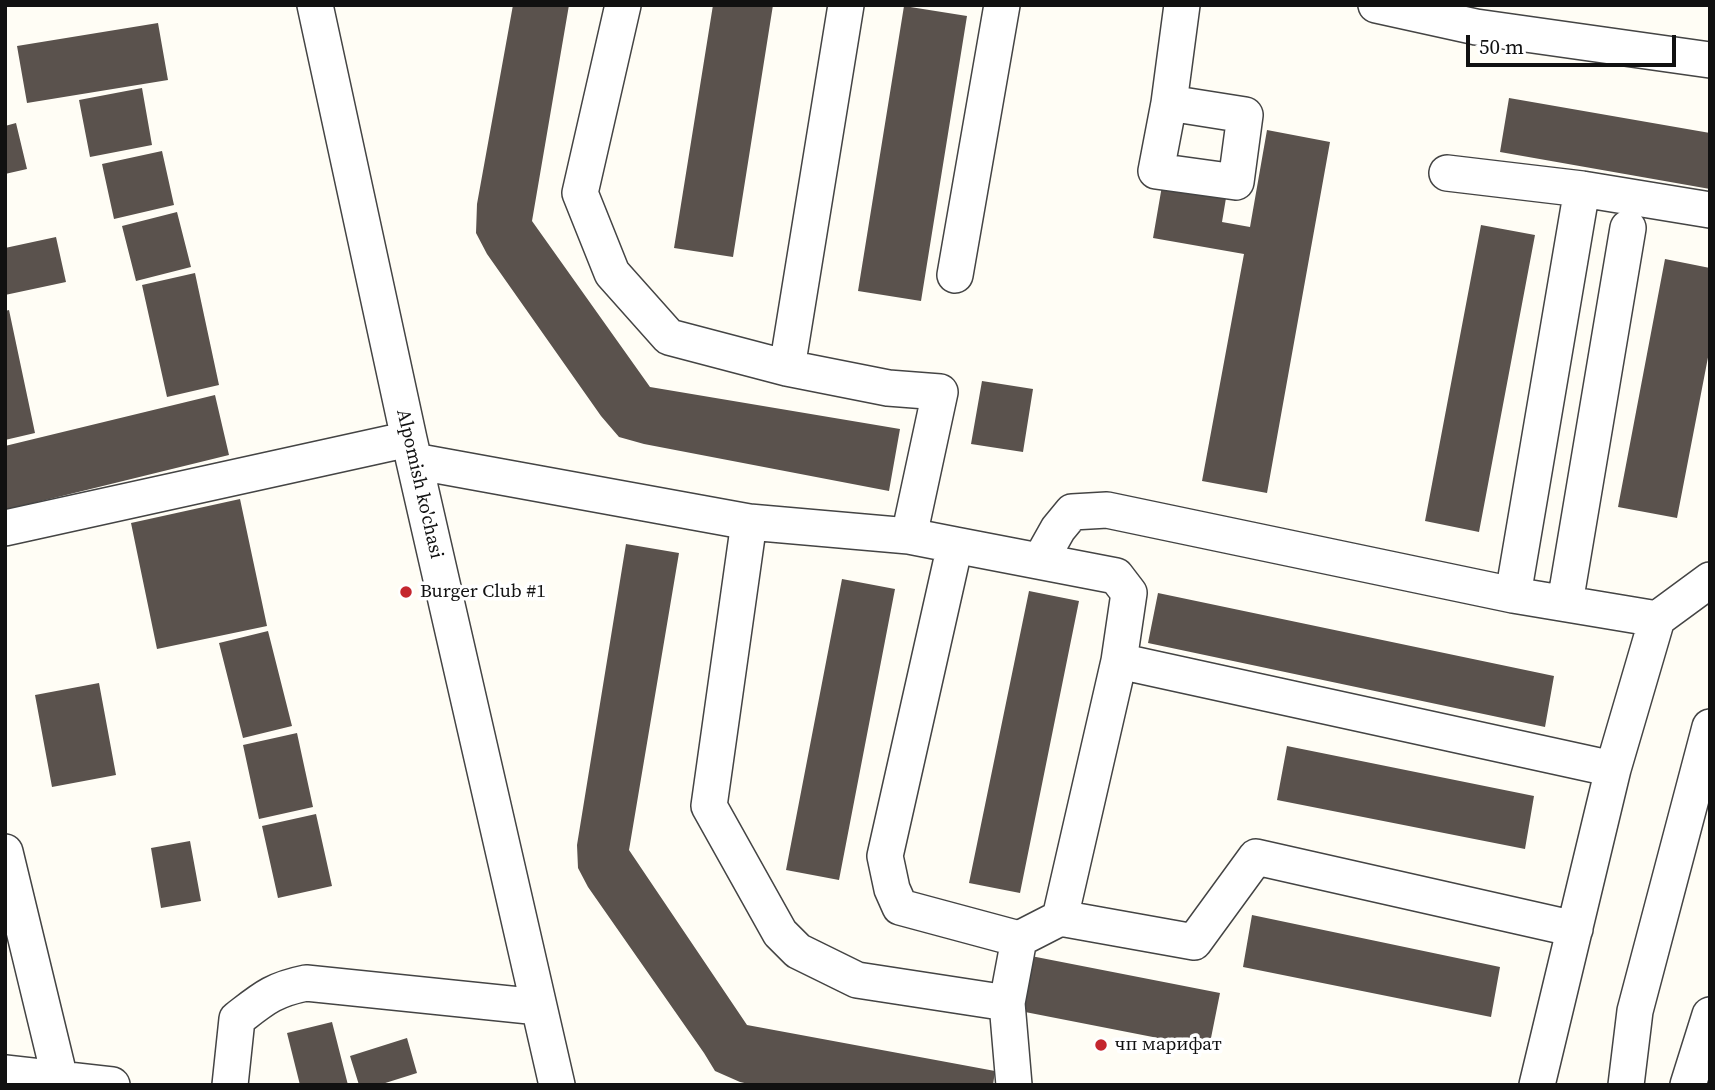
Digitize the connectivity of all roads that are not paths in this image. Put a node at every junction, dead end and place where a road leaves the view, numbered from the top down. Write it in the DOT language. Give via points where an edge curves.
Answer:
graph roads {
  1 [pos="315,5"];
  2 [pos="623,5"];
  3 [pos="846,5"];
  4 [pos="1002,5"];
  5 [pos="1182,5"];
  6 [pos="1376,5"];
  7 [pos="1422,9"];
  8 [pos="1710,60"];
  9 [pos="1169,103"];
  10 [pos="1447,173"];
  11 [pos="1581,190"];
  12 [pos="1710,210"];
  13 [pos="1628,228"];
  14 [pos="955,275"];
  15 [pos="787,368"];
  16 [pos="411,450"];
  17 [pos="748,522"];
  18 [pos="5,528"];
  19 [pos="909,536"];
  20 [pos="955,545"];
  21 [pos="1040,561"];
  22 [pos="1706,586"];
  23 [pos="1513,595"];
  24 [pos="1565,603"];
  25 [pos="1657,619"];
  26 [pos="1119,661"];
  27 [pos="1710,727"];
  28 [pos="1613,769"];
  29 [pos="5,852"];
  30 [pos="1060,918"];
  31 [pos="1575,929"];
  32 [pos="1019,939"];
  33 [pos="1007,1003"];
  34 [pos="539,1007"];
  35 [pos="1710,1015"];
  36 [pos="5,1073"];
  37 [pos="60,1079"];
  38 [pos="112,1085"];
  39 [pos="230,1085"];
  40 [pos="556,1085"];
  41 [pos="1014,1085"];
  42 [pos="1537,1085"];
  43 [pos="1626,1085"];
  44 [pos="1688,1085"];
  1 -- 16 [label="street, Alpomish ko'chasi"];
  2 -- 15 [label="street" via="580,193 612,273 669,337"];
  3 -- 15 [label="street"];
  4 -- 14 [label="street"];
  5 -- 9 [label="street"];
  6 -- 7 [label="street"];
  7 -- 8 [label="street" via="1476,27"];
  10 -- 11 [label="street"];
  11 -- 12 [label="street"];
  11 -- 23 [label="street"];
  13 -- 24 [label="street"];
  15 -- 19 [label="street" via="888,388 940,392"];
  16 -- 17 [label="street"];
  16 -- 18 [label="street"];
  16 -- 34 [label="street, Alpomish ko'chasi"];
  17 -- 19 [label="street"];
  17 -- 33 [label="street" via="709,806 780,933 799,951 857,980"];
  19 -- 20 [label="street"];
  20 -- 21 [label="street"];
  20 -- 32 [label="street" via="886,865 900,907"];
  21 -- 23 [label="street" via="1072,512 1107,510"];
  21 -- 26 [label="street" via="1116,576 1129,593"];
  22 -- 25 [label="street"];
  23 -- 24 [label="street"];
  24 -- 25 [label="street"];
  25 -- 28 [label="street"];
  26 -- 28 [label="street"];
  26 -- 30 [label="street"];
  27 -- 43 [label="street" via="1635,1011"];
  28 -- 31 [label="street"];
  29 -- 37 [label="street"];
  30 -- 31 [label="street" via="1194,942 1256,857"];
  30 -- 32 [label="street"];
  31 -- 42 [label="street"];
  32 -- 33 [label="street"];
  33 -- 41 [label="street"];
  34 -- 39 [label="street" via="306,983 284,988 237,1019"];
  34 -- 40 [label="street, Alpomish ko'chasi"];
  35 -- 44 [label="street"];
  36 -- 37 [label="street"];
  37 -- 38 [label="street"];
}
